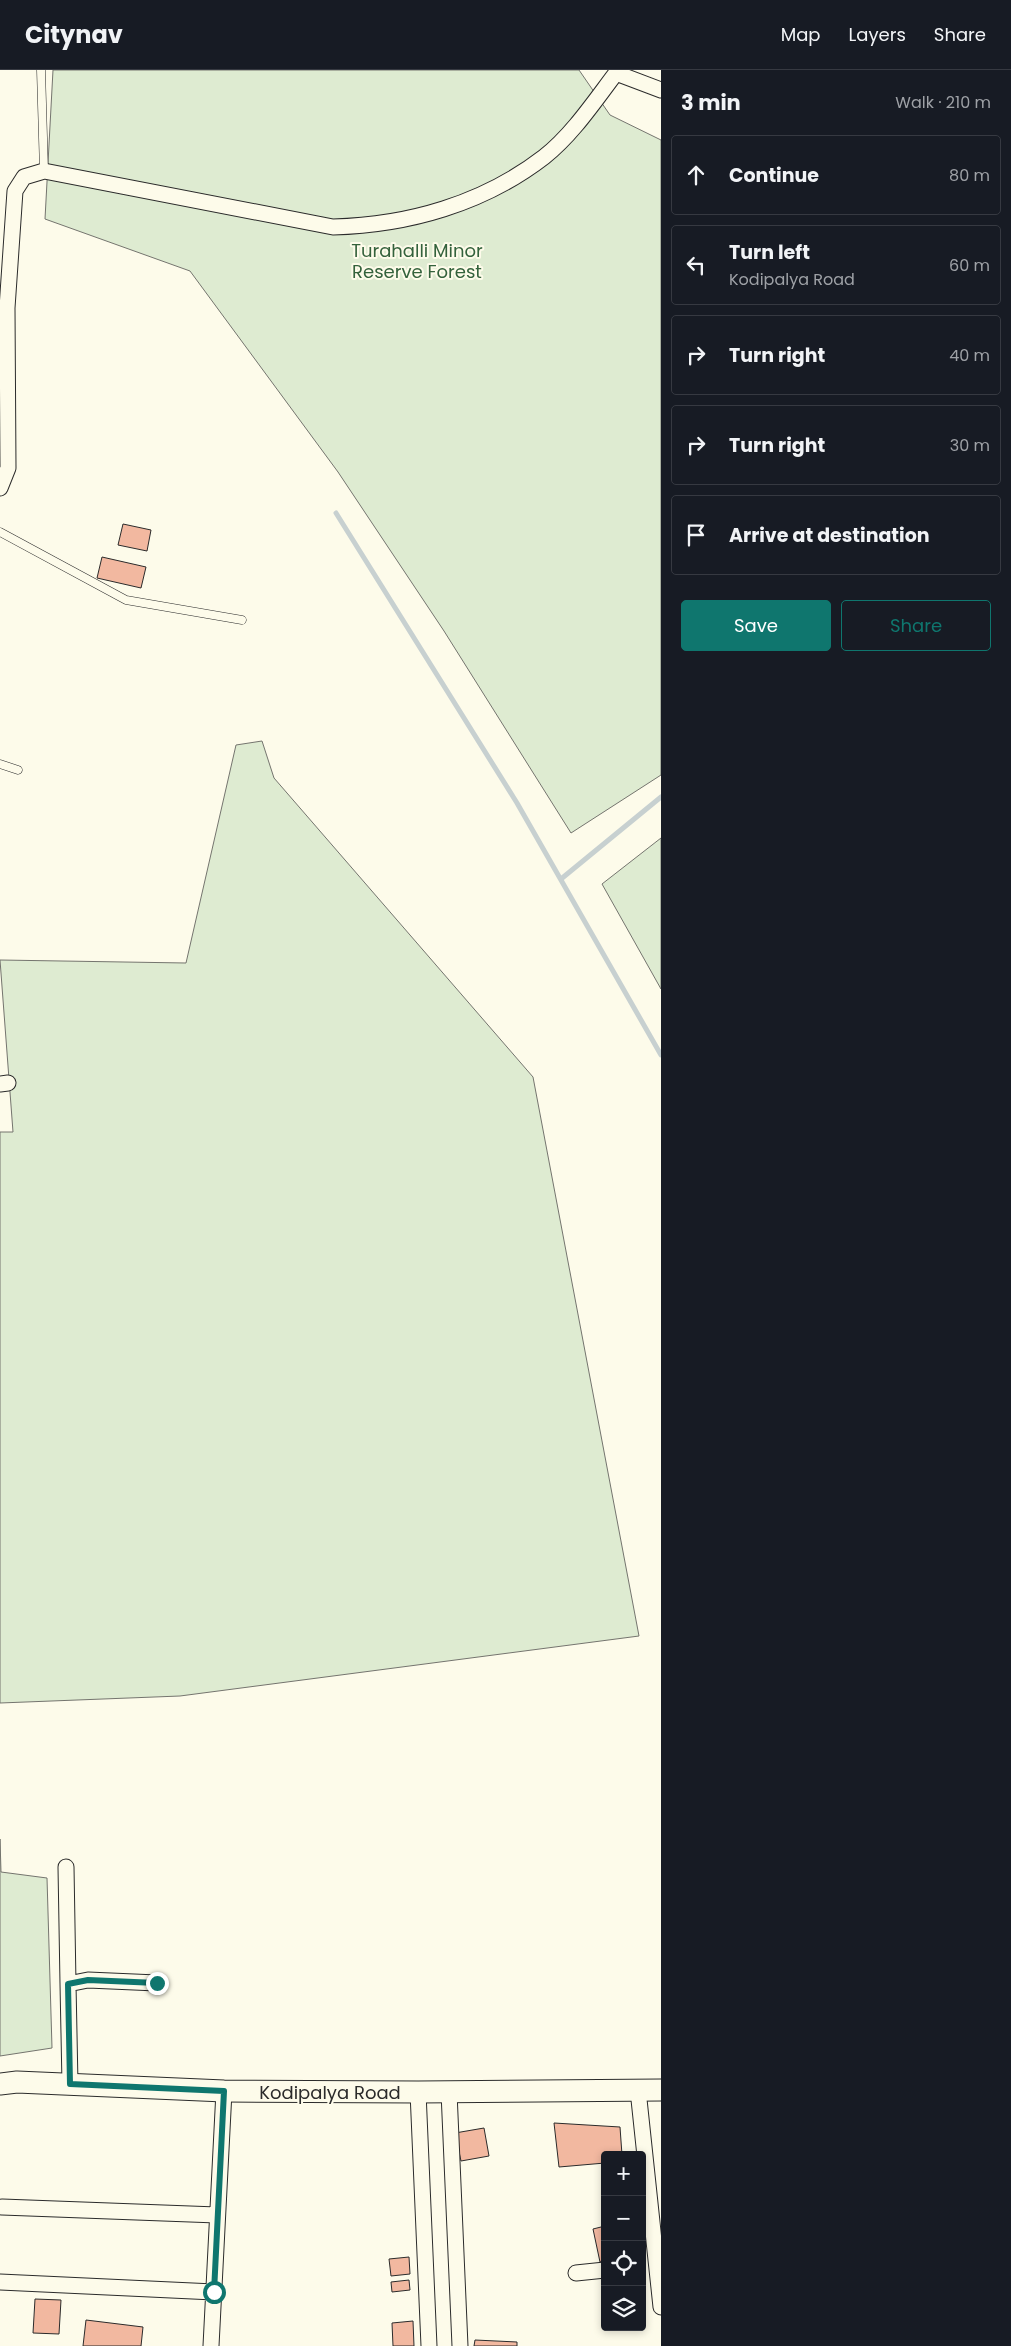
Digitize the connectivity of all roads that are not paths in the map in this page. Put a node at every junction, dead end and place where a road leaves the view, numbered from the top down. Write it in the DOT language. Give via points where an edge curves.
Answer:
graph roads {
  1 [pos="42,70"];
  2 [pos="616,72"];
  3 [pos="661,90"];
  4 [pos="44,172"];
  5 [pos="3,308"];
  6 [pos="0,488"];
  7 [pos="0,532"];
  8 [pos="242,620"];
  9 [pos="0,764"];
  10 [pos="18,770"];
  11 [pos="66,1867"];
  12 [pos="157,1983"];
  13 [pos="68,1984"];
  14 [pos="0,2084"];
  15 [pos="70,2084"];
  16 [pos="638,2090"];
  17 [pos="661,2090"];
  18 [pos="224,2091"];
  19 [pos="418,2092"];
  20 [pos="449,2092"];
  21 [pos="2,2207"];
  22 [pos="217,2216"];
  23 [pos="649,2265"];
  24 [pos="601,2270"];
  25 [pos="576,2273"];
  26 [pos="0,2282"];
  27 [pos="214,2292"];
  28 [pos="661,2307"];
  29 [pos="211,2346"];
  30 [pos="429,2346"];
  31 [pos="460,2346"];
  1 -- 4 [label="lane"];
  2 -- 3 [label="street"];
  2 -- 4 [label="street" via="574,126 544,157 496,188 420,217 333,227"];
  4 -- 5 [label="street" via="24,177 15,191"];
  5 -- 6 [label="street" via="8,468"];
  7 -- 8 [label="lane" via="126,600"];
  9 -- 10 [label="lane"];
  11 -- 13 [label="street"];
  12 -- 13 [label="street" via="88,1980"];
  13 -- 15 [label="street"];
  14 -- 15 [label="main road, Kodipalya Road"];
  15 -- 18 [label="main road, Kodipalya Road"];
  16 -- 17 [label="main road, Kodipalya Road"];
  16 -- 20 [label="main road, Kodipalya Road"];
  16 -- 23 [label="street"];
  18 -- 19 [label="main road, Kodipalya Road"];
  18 -- 22 [label="street"];
  19 -- 20 [label="main road, Kodipalya Road"];
  19 -- 30 [label="street"];
  20 -- 31 [label="street"];
  21 -- 22 [label="street"];
  22 -- 27 [label="street"];
  23 -- 28 [label="street"];
  24 -- 25 [label="street"];
  26 -- 27 [label="street"];
  27 -- 29 [label="street"];
}
